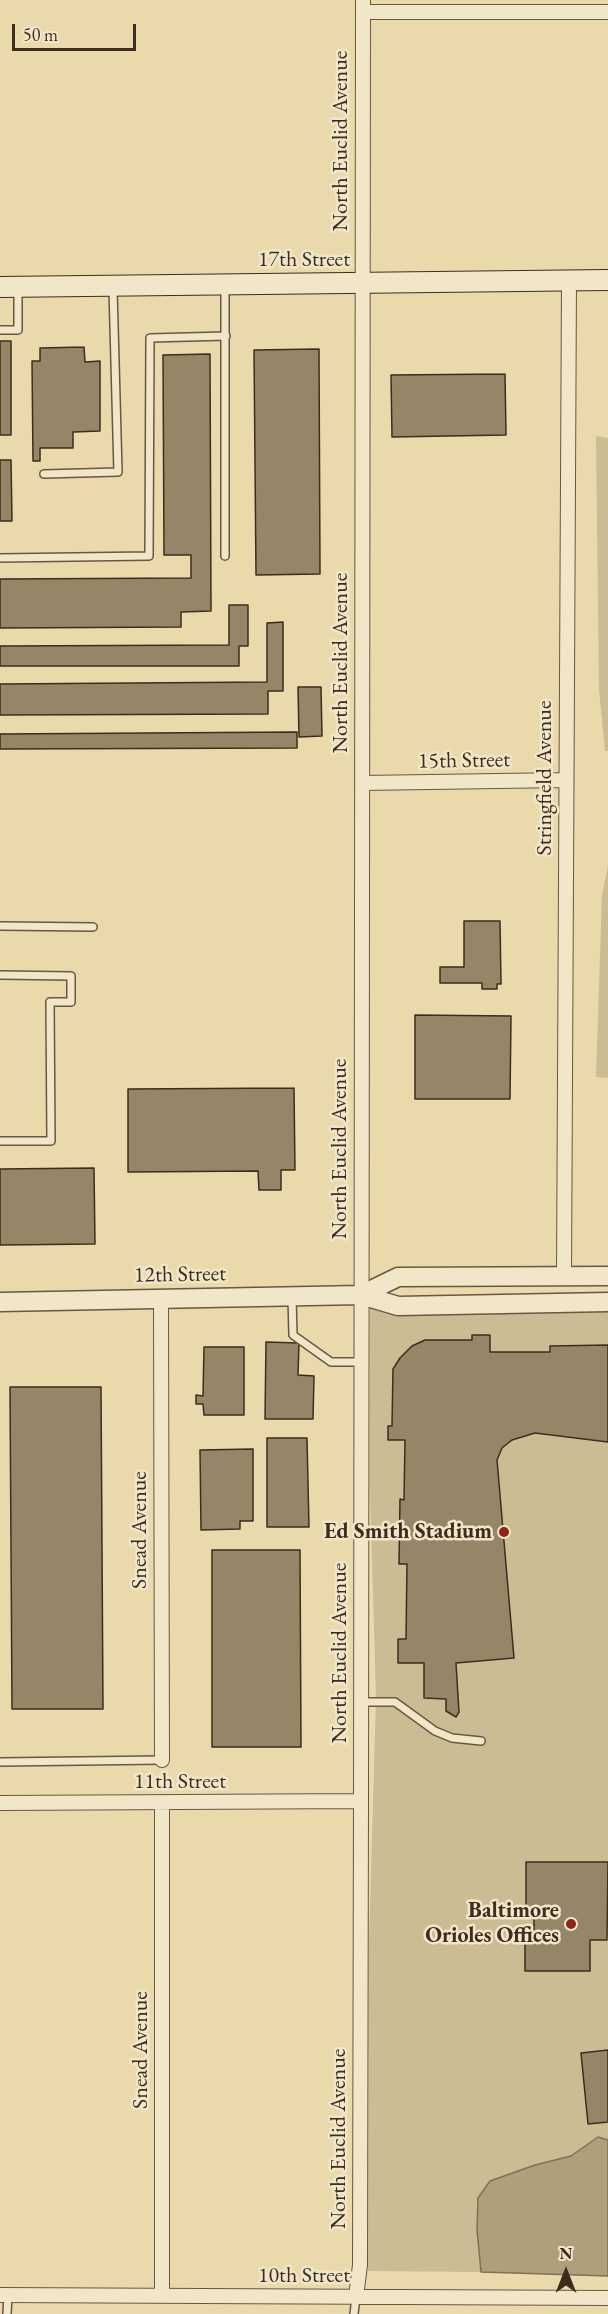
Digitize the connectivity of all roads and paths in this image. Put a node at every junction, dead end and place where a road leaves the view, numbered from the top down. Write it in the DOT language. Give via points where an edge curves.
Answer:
graph roads {
  1 [pos="363,6"];
  2 [pos="608,12"];
  3 [pos="608,280"];
  4 [pos="569,281"];
  5 [pos="361,283"];
  6 [pos="225,285"];
  7 [pos="113,286"];
  8 [pos="9,287"];
  9 [pos="0,330"];
  10 [pos="226,336"];
  11 [pos="44,474"];
  12 [pos="225,556"];
  13 [pos="0,558"];
  14 [pos="566,780"];
  15 [pos="362,783"];
  16 [pos="0,926"];
  17 [pos="93,927"];
  18 [pos="0,975"];
  19 [pos="0,1141"];
  20 [pos="564,1276"];
  21 [pos="608,1276"];
  22 [pos="361,1295"];
  23 [pos="292,1297"];
  24 [pos="161,1300"];
  25 [pos="0,1302"];
  26 [pos="608,1302"];
  27 [pos="361,1362"];
  28 [pos="361,1702"];
  29 [pos="481,1741"];
  30 [pos="162,1760"];
  31 [pos="0,1762"];
  32 [pos="361,1801"];
  33 [pos="0,1803"];
  34 [pos="162,1803"];
  35 [pos="4,2295"];
  36 [pos="162,2296"];
  37 [pos="356,2297"];
  38 [pos="608,2298"];
  39 [pos="7,2314"];
  40 [pos="354,2314"];
  1 -- 2 [label="street"];
  1 -- 5 [label="street, North Euclid Avenue"];
  3 -- 4 [label="main road, 17th Street"];
  4 -- 5 [label="main road, 17th Street"];
  4 -- 14 [label="street, Stringfield Avenue"];
  5 -- 6 [label="main road, 17th Street"];
  5 -- 15 [label="street, North Euclid Avenue"];
  6 -- 7 [label="main road, 17th Street"];
  6 -- 10 [label="lane"];
  7 -- 8 [label="main road, 17th Street"];
  7 -- 11 [label="lane" via="118,472"];
  8 -- 9 [label="lane" via="18,330"];
  10 -- 12 [label="lane"];
  10 -- 13 [label="lane" via="150,338 149,556"];
  14 -- 15 [label="street, 15th Street"];
  14 -- 20 [label="street, Stringfield Avenue"];
  15 -- 22 [label="street, North Euclid Avenue"];
  16 -- 17 [label="lane"];
  18 -- 19 [label="lane" via="71,976 71,1002 50,1002 51,1141"];
  20 -- 21 [label="street, 12th Street"];
  20 -- 22 [label="street, 12th Street" via="398,1277"];
  22 -- 23 [label="street, 12th Street"];
  22 -- 26 [label="street, 12th Street" via="398,1306"];
  22 -- 27 [label="street, North Euclid Avenue"];
  23 -- 24 [label="street, 12th Street"];
  23 -- 27 [label="lane" via="293,1335 332,1362"];
  24 -- 25 [label="street, 12th Street"];
  24 -- 30 [label="street, Snead Avenue"];
  27 -- 28 [label="street, North Euclid Avenue"];
  28 -- 29 [label="lane" via="395,1702 435,1731 452,1738"];
  28 -- 32 [label="street, North Euclid Avenue"];
  30 -- 31 [label="lane"];
  32 -- 34 [label="street, 11th Street"];
  32 -- 37 [label="street, North Euclid Avenue" via="360,2254"];
  33 -- 34 [label="street, 11th Street"];
  34 -- 36 [label="street, Snead Avenue"];
  35 -- 36 [label="street, 10th Street"];
  35 -- 39 [label="lane"];
  36 -- 37 [label="street, 10th Street"];
  37 -- 38 [label="street, 10th Street"];
  37 -- 40 [label="lane"];
}
